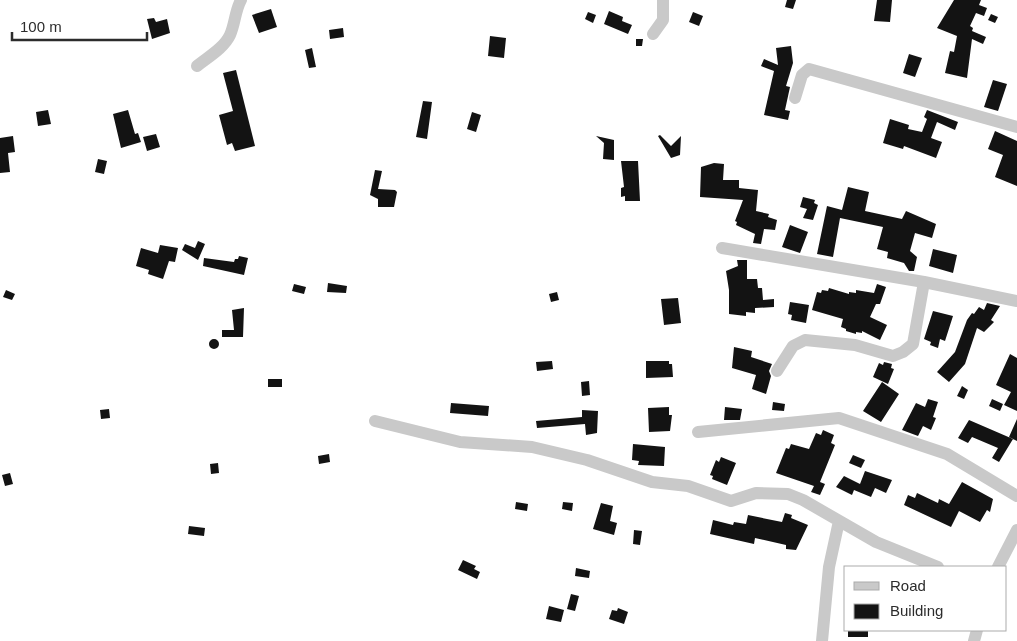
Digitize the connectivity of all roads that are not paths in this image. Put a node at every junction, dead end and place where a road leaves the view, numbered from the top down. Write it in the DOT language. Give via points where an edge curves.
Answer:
graph roads {
  1 [pos="241,0"];
  2 [pos="663,0"];
  3 [pos="652,34"];
  4 [pos="197,66"];
  5 [pos="795,98"];
  6 [pos="1017,127"];
  7 [pos="722,248"];
  8 [pos="924,282"];
  9 [pos="1017,301"];
  10 [pos="777,371"];
  11 [pos="375,422"];
  12 [pos="698,432"];
  13 [pos="1017,496"];
  14 [pos="839,521"];
  15 [pos="1017,530"];
  16 [pos="936,566"];
  17 [pos="999,566"];
  18 [pos="822,641"];
  1 -- 4 [label="street" via="225,43"];
  2 -- 3 [label="street" via="663,20"];
  5 -- 6 [label="street" via="802,75 809,69"];
  7 -- 8 [label="street"];
  8 -- 9 [label="street"];
  8 -- 10 [label="street" via="913,344 903,352 893,356 856,345 805,340 793,346"];
  11 -- 14 [label="street" via="460,442 532,447 587,460 652,482 688,486 731,501 756,492 788,494"];
  12 -- 13 [label="street" via="828,418 850,420 947,454"];
  14 -- 16 [label="street" via="876,542"];
  14 -- 18 [label="street" via="829,567"];
  15 -- 17 [label="street"];
}
